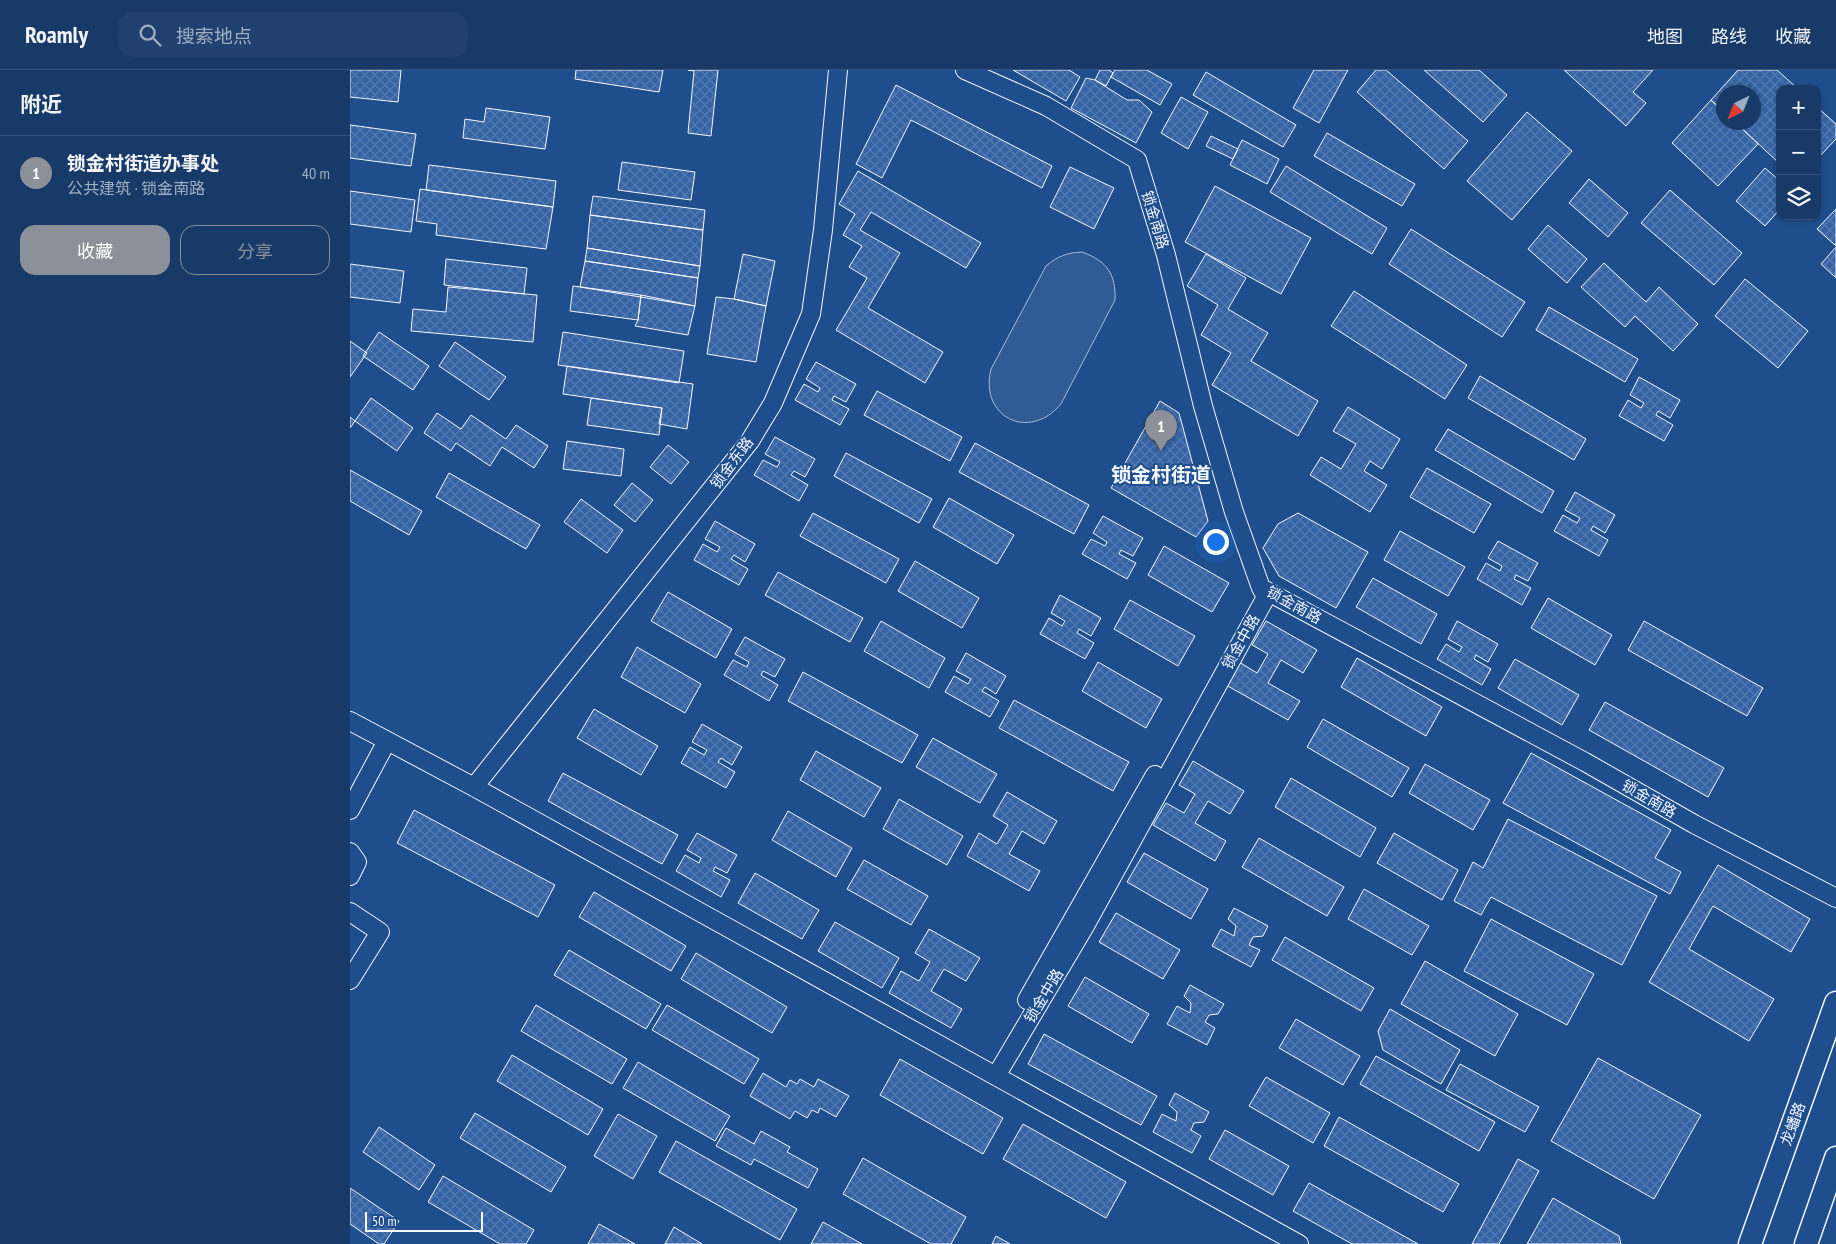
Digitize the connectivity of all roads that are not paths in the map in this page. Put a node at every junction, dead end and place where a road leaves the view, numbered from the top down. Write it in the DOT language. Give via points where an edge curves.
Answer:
graph roads {
  1 [pos="838,70"];
  2 [pos="965,70"];
  3 [pos="1261,588"];
  4 [pos="350,721"];
  5 [pos="387,741"];
  6 [pos="474,788"];
  7 [pos="350,810"];
  8 [pos="350,852"];
  9 [pos="350,876"];
  10 [pos="1836,898"];
  11 [pos="350,912"];
  12 [pos="350,980"];
  13 [pos="1836,1003"];
  14 [pos="991,1074"];
  15 [pos="1836,1158"];
  16 [pos="1299,1244"];
  17 [pos="1750,1244"];
  18 [pos="1806,1244"];
  1 -- 6 [label="street, 锁金东路" via="823,230 811,314 773,403 750,441"];
  2 -- 3 [label="street, 锁金南路" via="1046,106 1137,160 1166,255 1226,486"];
  3 -- 10 [label="street, 锁金南路"];
  3 -- 14 [label="street, 锁金中路" via="1266,597 1085,926"];
  4 -- 5 [label="street"];
  5 -- 6 [label="street"];
  5 -- 7 [label="street"];
  6 -- 14 [label="street"];
  8 -- 9 [label="street" via="357,862"];
  11 -- 12 [label="street" via="380,932"];
  13 -- 17 [label="main road, 龙蟠路"];
  14 -- 16 [label="street"];
  15 -- 18 [label="main road"];
}
